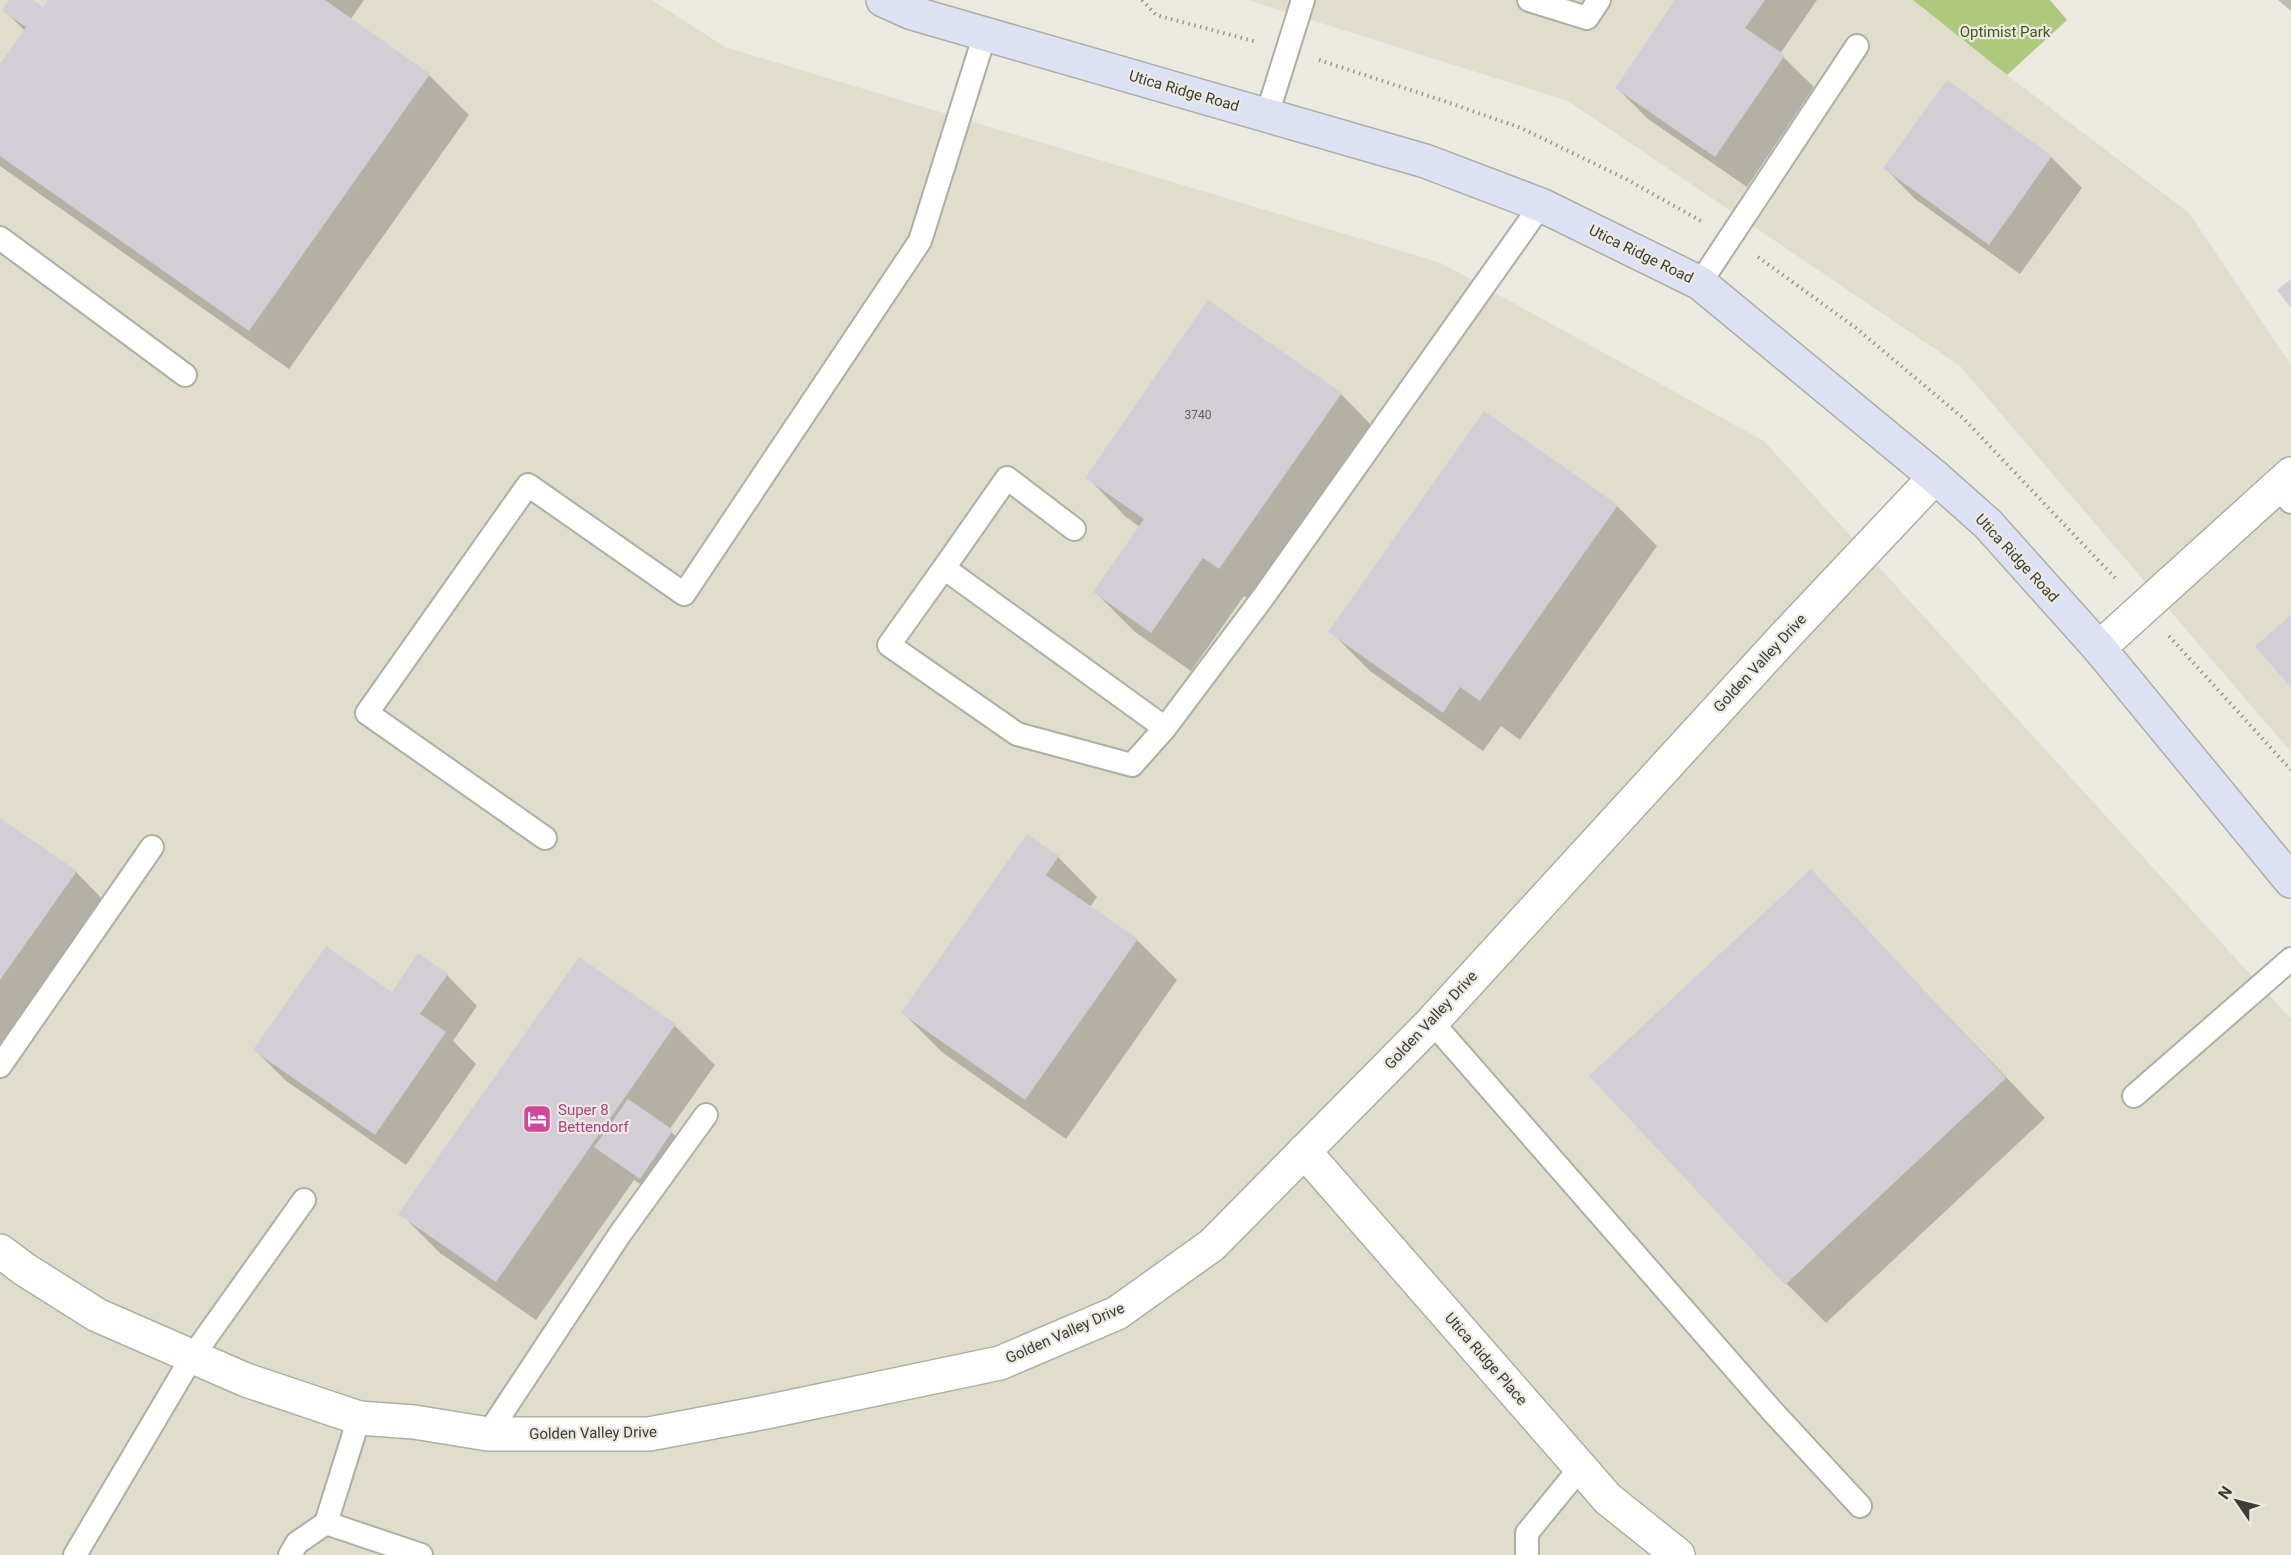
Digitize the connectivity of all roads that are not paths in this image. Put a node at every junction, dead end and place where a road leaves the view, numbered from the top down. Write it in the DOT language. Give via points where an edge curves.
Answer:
graph roads {
  1 [pos="883,0"];
  2 [pos="1303,0"];
  3 [pos="1529,0"];
  4 [pos="1599,0"];
  5 [pos="985,33"];
  6 [pos="1857,46"];
  7 [pos="1268,116"];
  8 [pos="1541,205"];
  9 [pos="0,238"];
  10 [pos="1700,283"];
  11 [pos="185,375"];
  12 [pos="1935,477"];
  13 [pos="2286,487"];
  14 [pos="1074,529"];
  15 [pos="944,568"];
  16 [pos="2099,648"];
  17 [pos="1165,728"];
  18 [pos="544,838"];
  19 [pos="152,848"];
  20 [pos="2291,881"];
  21 [pos="2291,959"];
  22 [pos="1431,1022"];
  23 [pos="0,1066"];
  24 [pos="2134,1096"];
  25 [pos="706,1115"];
  26 [pos="1304,1151"];
  27 [pos="304,1200"];
  28 [pos="0,1251"];
  29 [pos="192,1357"];
  30 [pos="359,1418"];
  31 [pos="488,1434"];
  32 [pos="1581,1467"];
  33 [pos="1860,1506"];
  34 [pos="326,1523"];
  35 [pos="388,1550"];
  36 [pos="75,1555"];
  37 [pos="290,1555"];
  38 [pos="421,1555"];
  39 [pos="1527,1555"];
  40 [pos="1678,1555"];
  1 -- 5 [label="main road, Utica Ridge Road" via="912,13"];
  2 -- 7 [label="lane"];
  3 -- 4 [label="lane" via="1587,18"];
  5 -- 7 [label="main road, Utica Ridge Road"];
  5 -- 18 [label="lane" via="921,241 684,594 528,485 367,713"];
  6 -- 10 [label="lane"];
  7 -- 8 [label="main road, Utica Ridge Road" via="1425,161"];
  8 -- 10 [label="main road, Utica Ridge Road"];
  8 -- 17 [label="lane" via="1264,596"];
  9 -- 11 [label="lane"];
  10 -- 12 [label="main road, Utica Ridge Road"];
  12 -- 16 [label="main road, Utica Ridge Road" via="1988,524"];
  12 -- 22 [label="street, Golden Valley Drive"];
  13 -- 16 [label="street"];
  14 -- 15 [label="lane" via="1007,478"];
  15 -- 17 [label="lane"];
  15 -- 17 [label="lane" via="889,645 1017,734 1132,765"];
  16 -- 20 [label="main road, Utica Ridge Road"];
  19 -- 23 [label="lane"];
  21 -- 24 [label="lane"];
  22 -- 26 [label="street, Golden Valley Drive"];
  22 -- 33 [label="lane"];
  25 -- 31 [label="lane" via="620,1234"];
  26 -- 31 [label="street, Golden Valley Drive" via="1212,1245 1117,1313 1000,1363 649,1434"];
  26 -- 32 [label="street, Utica Ridge Place"];
  27 -- 29 [label="lane"];
  28 -- 29 [label="street, Golden Valley Drive" via="98,1315"];
  29 -- 30 [label="street, Golden Valley Drive" via="246,1380"];
  29 -- 36 [label="lane"];
  30 -- 31 [label="street, Golden Valley Drive"];
  30 -- 34 [label="lane"];
  32 -- 39 [label="lane" via="1527,1533"];
  32 -- 40 [label="street, Utica Ridge Place" via="1608,1499"];
  34 -- 35 [label="lane"];
  34 -- 37 [label="lane" via="297,1543"];
  35 -- 38 [label="lane"];
}
